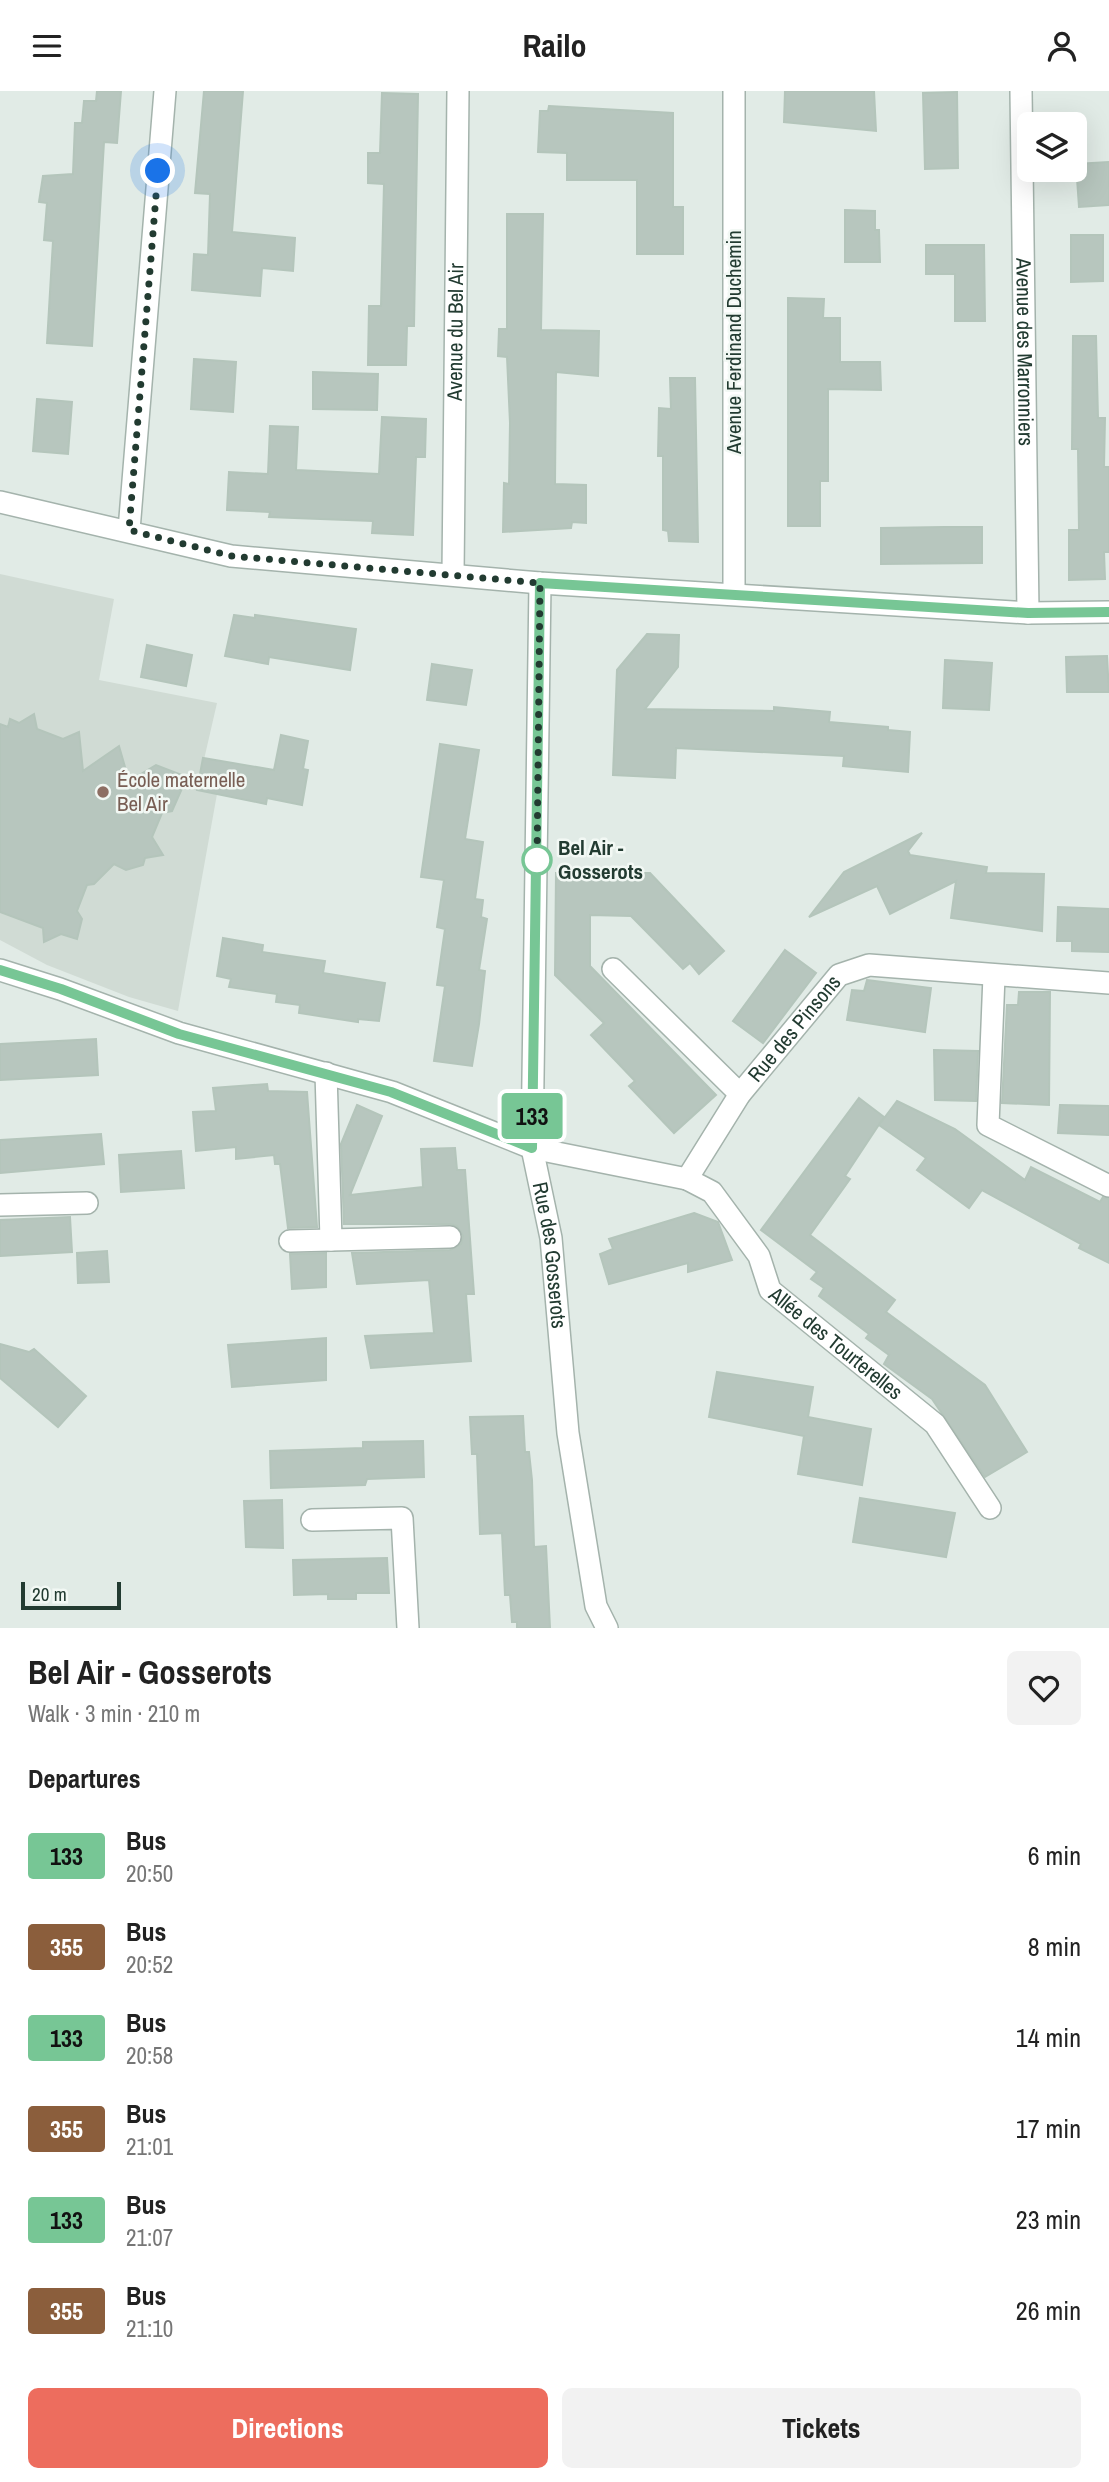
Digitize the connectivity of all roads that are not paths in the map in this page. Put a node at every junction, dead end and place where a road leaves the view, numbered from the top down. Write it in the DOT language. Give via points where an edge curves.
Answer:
graph roads {
  1 [pos="164,91"];
  2 [pos="458,91"];
  3 [pos="734,91"];
  4 [pos="1021,91"];
  5 [pos="0,502"];
  6 [pos="129,530"];
  7 [pos="453,574"];
  8 [pos="540,583"];
  9 [pos="734,593"];
  10 [pos="1109,612"];
  11 [pos="1028,613"];
  12 [pos="613,969"];
  13 [pos="0,970"];
  14 [pos="995,976"];
  15 [pos="1109,983"];
  16 [pos="326,1073"];
  17 [pos="740,1094"];
  18 [pos="532,1148"];
  19 [pos="687,1179"];
  20 [pos="1109,1186"];
  21 [pos="87,1203"];
  22 [pos="0,1205"];
  23 [pos="450,1237"];
  24 [pos="331,1240"];
  25 [pos="290,1241"];
  26 [pos="990,1508"];
  27 [pos="312,1520"];
  28 [pos="408,1628"];
  29 [pos="607,1628"];
  1 -- 6 [label="street"];
  2 -- 7 [label="street, Avenue du Bel Air"];
  3 -- 9 [label="street, Avenue Ferdinand Duchemin"];
  4 -- 11 [label="street, Avenue des Marronniers"];
  5 -- 6 [label="street"];
  6 -- 7 [label="street" via="231,556"];
  7 -- 8 [label="street"];
  8 -- 9 [label="street"];
  8 -- 18 [label="street, Rue des Gosserots"];
  9 -- 11 [label="street"];
  10 -- 11 [label="street"];
  12 -- 17 [label="street"];
  13 -- 16 [label="street" via="179,1034"];
  14 -- 15 [label="street, Rue des Pinsons"];
  14 -- 17 [label="street, Rue des Pinsons" via="869,965 839,975"];
  14 -- 20 [label="street" via="988,1125"];
  16 -- 18 [label="street" via="391,1092"];
  16 -- 24 [label="street"];
  17 -- 19 [label="street, Rue des Pinsons"];
  18 -- 19 [label="street"];
  18 -- 29 [label="street, Rue des Gosserots" via="551,1238 568,1433 596,1606"];
  19 -- 26 [label="street, Allée des Tourterelles" via="712,1192 728,1213 759,1256 770,1290 935,1424"];
  21 -- 22 [label="street"];
  23 -- 24 [label="street"];
  24 -- 25 [label="street"];
  27 -- 28 [label="street" via="402,1518"];
}
